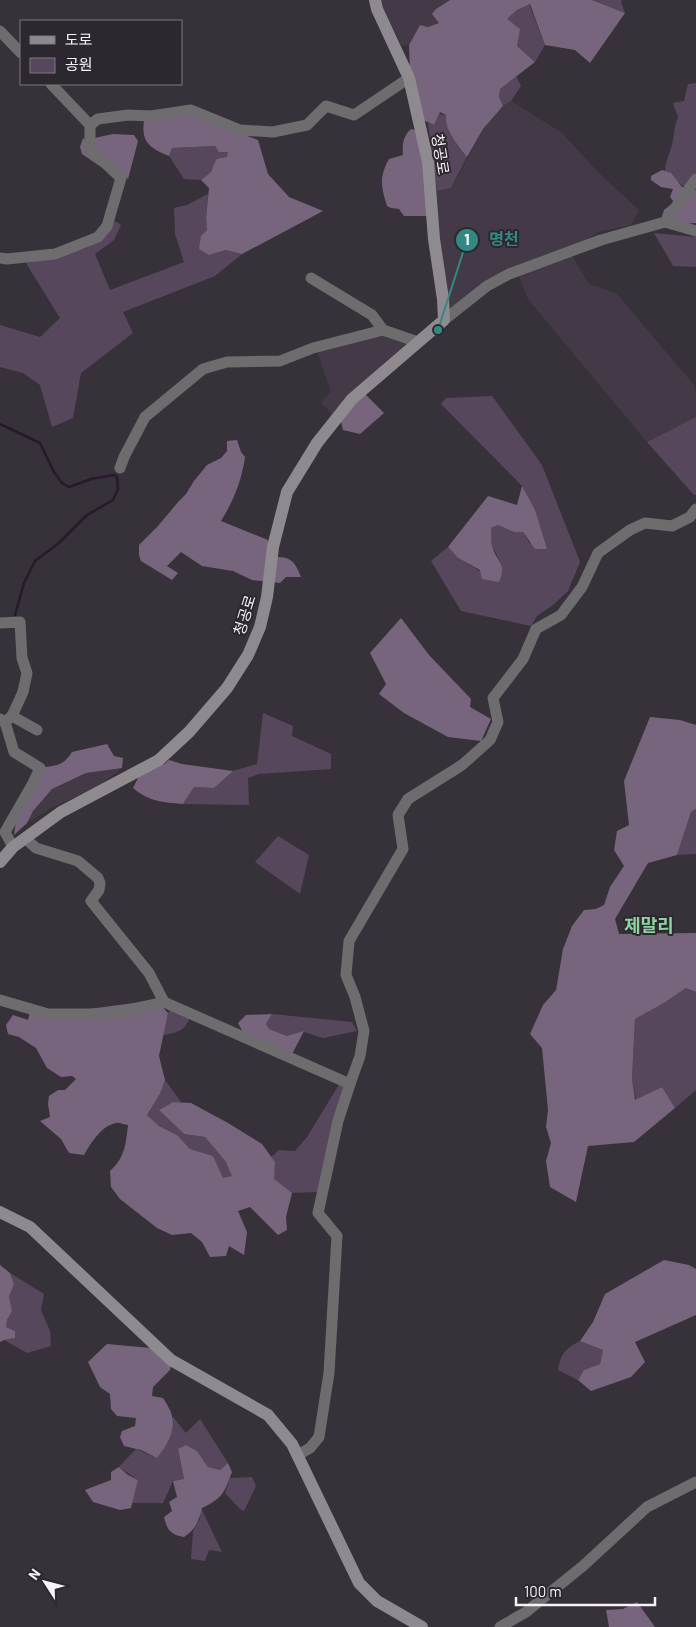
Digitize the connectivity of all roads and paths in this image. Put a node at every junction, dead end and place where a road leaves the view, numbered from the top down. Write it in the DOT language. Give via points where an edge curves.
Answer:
graph roads {
  1 [pos="367,0"];
  2 [pos="376,5"];
  3 [pos="0,31"];
  4 [pos="20,52"];
  5 [pos="409,78"];
  6 [pos="52,85"];
  7 [pos="90,125"];
  8 [pos="696,179"];
  9 [pos="665,222"];
  10 [pos="696,231"];
  11 [pos="0,258"];
  12 [pos="311,278"];
  13 [pos="444,320"];
  14 [pos="383,330"];
  15 [pos="418,342"];
  16 [pos="120,468"];
  17 [pos="696,509"];
  18 [pos="0,624"];
  19 [pos="4,721"];
  20 [pos="37,730"];
  21 [pos="25,838"];
  22 [pos="13,847"];
  23 [pos="0,862"];
  24 [pos="0,1000"];
  25 [pos="164,1002"];
  26 [pos="350,1084"];
  27 [pos="0,1212"];
  28 [pos="298,1454"];
  29 [pos="696,1482"];
  30 [pos="422,1627"];
  31 [pos="500,1627"];
  1 -- 2 [label="street"];
  2 -- 5 [label="street, 청공로"];
  3 -- 4 [label="street"];
  5 -- 7 [label="street" via="354,115 326,106 307,125 273,132 240,130 191,110 98,119"];
  5 -- 13 [label="street, 청공로" via="428,162"];
  6 -- 7 [label="street"];
  7 -- 11 [label="street" via="90,149 121,178 107,226 98,237 55,254 7,260"];
  8 -- 9 [label="street"];
  9 -- 10 [label="street"];
  9 -- 13 [label="street, 청공로" via="601,240 509,274 487,286"];
  12 -- 14 [label="street" via="372,315"];
  13 -- 15 [label="street, 청공로"];
  14 -- 15 [label="street"];
  14 -- 16 [label="street" via="313,348 280,361 227,362 204,369 145,417"];
  15 -- 21 [label="street, 청공로" via="352,399 317,444 287,492 273,547 260,627 248,655 227,688 189,732 159,760 61,812"];
  17 -- 26 [label="street" via="690,517 672,526 645,523 598,553 582,587 561,615 536,629 523,659 493,698 498,722 490,740 462,765 408,799 398,815 403,849 349,940 346,975 364,1030 360,1056"];
  18 -- 19 [label="street" via="20,622 22,658 27,673 23,692"];
  19 -- 20 [label="street"];
  19 -- 22 [label="street" via="14,752 40,768 5,832"];
  21 -- 22 [label="street, 청공로"];
  21 -- 25 [label="street" via="36,848 78,861 98,878 98,890 90,901 150,973"];
  22 -- 23 [label="street, 청공로"];
  24 -- 25 [label="street" via="48,1014 110,1014"];
  25 -- 26 [label="street"];
  26 -- 28 [label="street" via="338,1121 318,1213 338,1236 329,1373 319,1437 310,1448"];
  27 -- 28 [label="street" via="30,1227 171,1360 268,1415"];
  28 -- 30 [label="street" via="359,1583 377,1601"];
  29 -- 31 [label="street" via="647,1507 601,1552 526,1612"];
}
